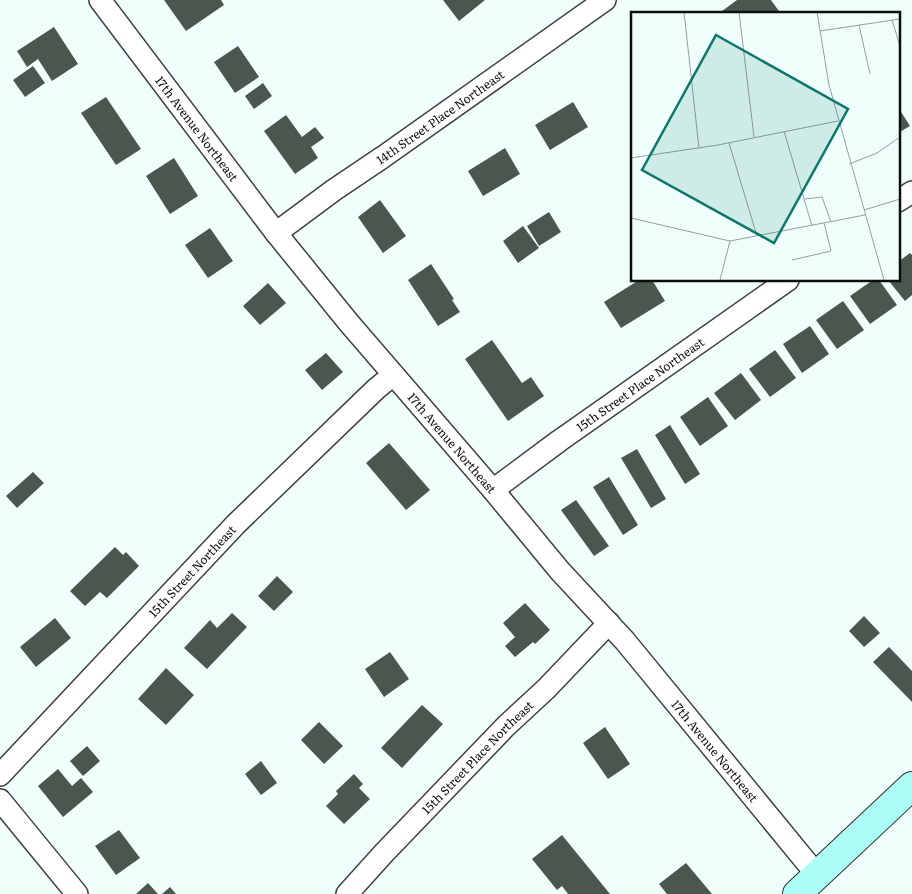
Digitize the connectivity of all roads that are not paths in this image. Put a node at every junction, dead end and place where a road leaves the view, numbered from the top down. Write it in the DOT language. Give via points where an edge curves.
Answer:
graph roads {
  1 [pos="100,0"];
  2 [pos="605,0"];
  3 [pos="912,192"];
  4 [pos="900,200"];
  5 [pos="276,233"];
  6 [pos="787,281"];
  7 [pos="393,375"];
  8 [pos="493,490"];
  9 [pos="608,624"];
  10 [pos="0,775"];
  11 [pos="912,786"];
  12 [pos="0,800"];
  13 [pos="817,875"];
  14 [pos="77,894"];
  15 [pos="347,894"];
  16 [pos="797,894"];
  1 -- 5 [label="street, 17th Avenue Northeast"];
  2 -- 5 [label="street, 14th Street Place Northeast"];
  3 -- 4 [label="street"];
  5 -- 7 [label="street, 17th Avenue Northeast"];
  6 -- 8 [label="street, 15th Street Place Northeast"];
  7 -- 8 [label="street, 17th Avenue Northeast"];
  7 -- 10 [label="street, 15th Street Northeast" via="236,524"];
  8 -- 9 [label="street, 17th Avenue Northeast"];
  9 -- 13 [label="street, 17th Avenue Northeast"];
  9 -- 15 [label="street, 15th Street Place Northeast"];
  11 -- 13 [label="main road"];
  12 -- 14 [label="street"];
  13 -- 16 [label="main road"];
}
